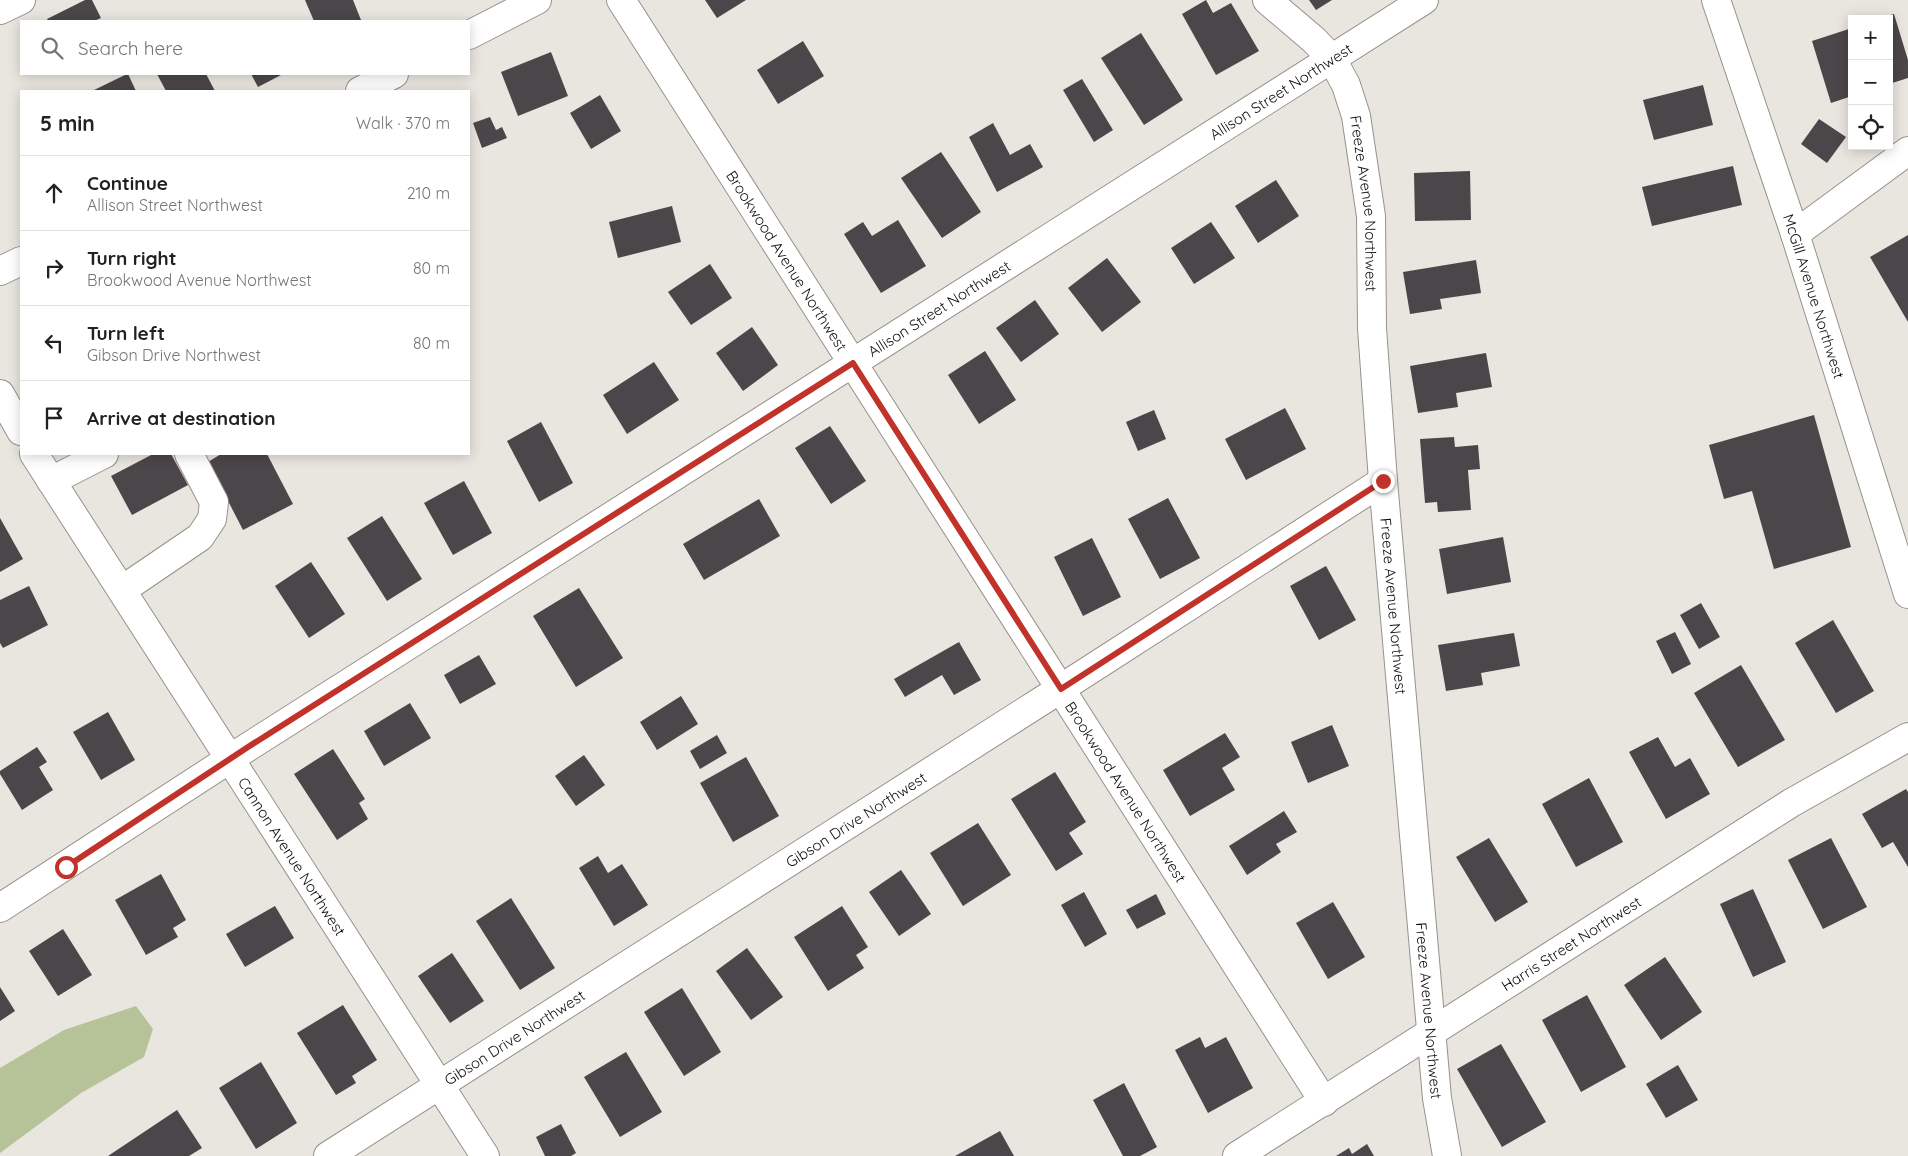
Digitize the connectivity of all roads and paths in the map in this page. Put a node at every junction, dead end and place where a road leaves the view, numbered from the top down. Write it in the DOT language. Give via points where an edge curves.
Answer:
graph roads {
  1 [pos="21,0"];
  2 [pos="538,0"];
  3 [pos="621,0"];
  4 [pos="1267,0"];
  5 [pos="1424,0"];
  6 [pos="1716,0"];
  7 [pos="0,10"];
  8 [pos="470,34"];
  9 [pos="1332,59"];
  10 [pos="392,75"];
  11 [pos="362,90"];
  12 [pos="1908,151"];
  13 [pos="1795,234"];
  14 [pos="20,261"];
  15 [pos="0,271"];
  16 [pos="853,363"];
  17 [pos="0,394"];
  18 [pos="20,429"];
  19 [pos="35,455"];
  20 [pos="102,455"];
  21 [pos="190,455"];
  22 [pos="51,481"];
  23 [pos="1383,481"];
  24 [pos="122,590"];
  25 [pos="1908,594"];
  26 [pos="1061,689"];
  27 [pos="1908,737"];
  28 [pos="230,758"];
  29 [pos="0,908"];
  30 [pos="1432,1033"];
  31 [pos="439,1085"];
  32 [pos="1324,1102"];
  33 [pos="328,1156"];
  34 [pos="485,1156"];
  35 [pos="1237,1156"];
  36 [pos="1447,1156"];
  1 -- 7 [label="street"];
  2 -- 8 [label="street"];
  3 -- 16 [label="street, Brookwood Avenue Northwest"];
  4 -- 9 [label="street, Freeze Avenue Northwest"];
  5 -- 9 [label="street, Allison Street Northwest"];
  6 -- 13 [label="street, McGill Avenue Northwest"];
  9 -- 16 [label="street, Allison Street Northwest"];
  9 -- 23 [label="street, Freeze Avenue Northwest" via="1346,85 1356,116 1371,216 1372,328"];
  10 -- 11 [label="street"];
  12 -- 13 [label="street"];
  13 -- 25 [label="street, McGill Avenue Northwest"];
  14 -- 15 [label="street"];
  16 -- 26 [label="street, Brookwood Avenue Northwest"];
  16 -- 28 [label="street, Allison Street Northwest"];
  17 -- 18 [label="street"];
  19 -- 22 [label="street, Cannon Avenue Northwest"];
  20 -- 22 [label="street"];
  21 -- 24 [label="street" via="214,502 212,519 200,537"];
  22 -- 24 [label="street, Cannon Avenue Northwest"];
  23 -- 26 [label="street, Gibson Drive Northwest"];
  23 -- 30 [label="street, Freeze Avenue Northwest"];
  24 -- 28 [label="street, Cannon Avenue Northwest"];
  26 -- 31 [label="street, Gibson Drive Northwest"];
  26 -- 32 [label="street, Brookwood Avenue Northwest"];
  27 -- 30 [label="street, Harris Street Northwest" via="1791,802"];
  28 -- 29 [label="street, Allison Street Northwest"];
  28 -- 31 [label="street, Cannon Avenue Northwest"];
  30 -- 32 [label="street, Harris Street Northwest"];
  30 -- 36 [label="street, Freeze Avenue Northwest" via="1437,1098"];
  31 -- 33 [label="street, Gibson Drive Northwest"];
  31 -- 34 [label="street, Cannon Avenue Northwest"];
  32 -- 35 [label="street, Harris Street Northwest"];
}
